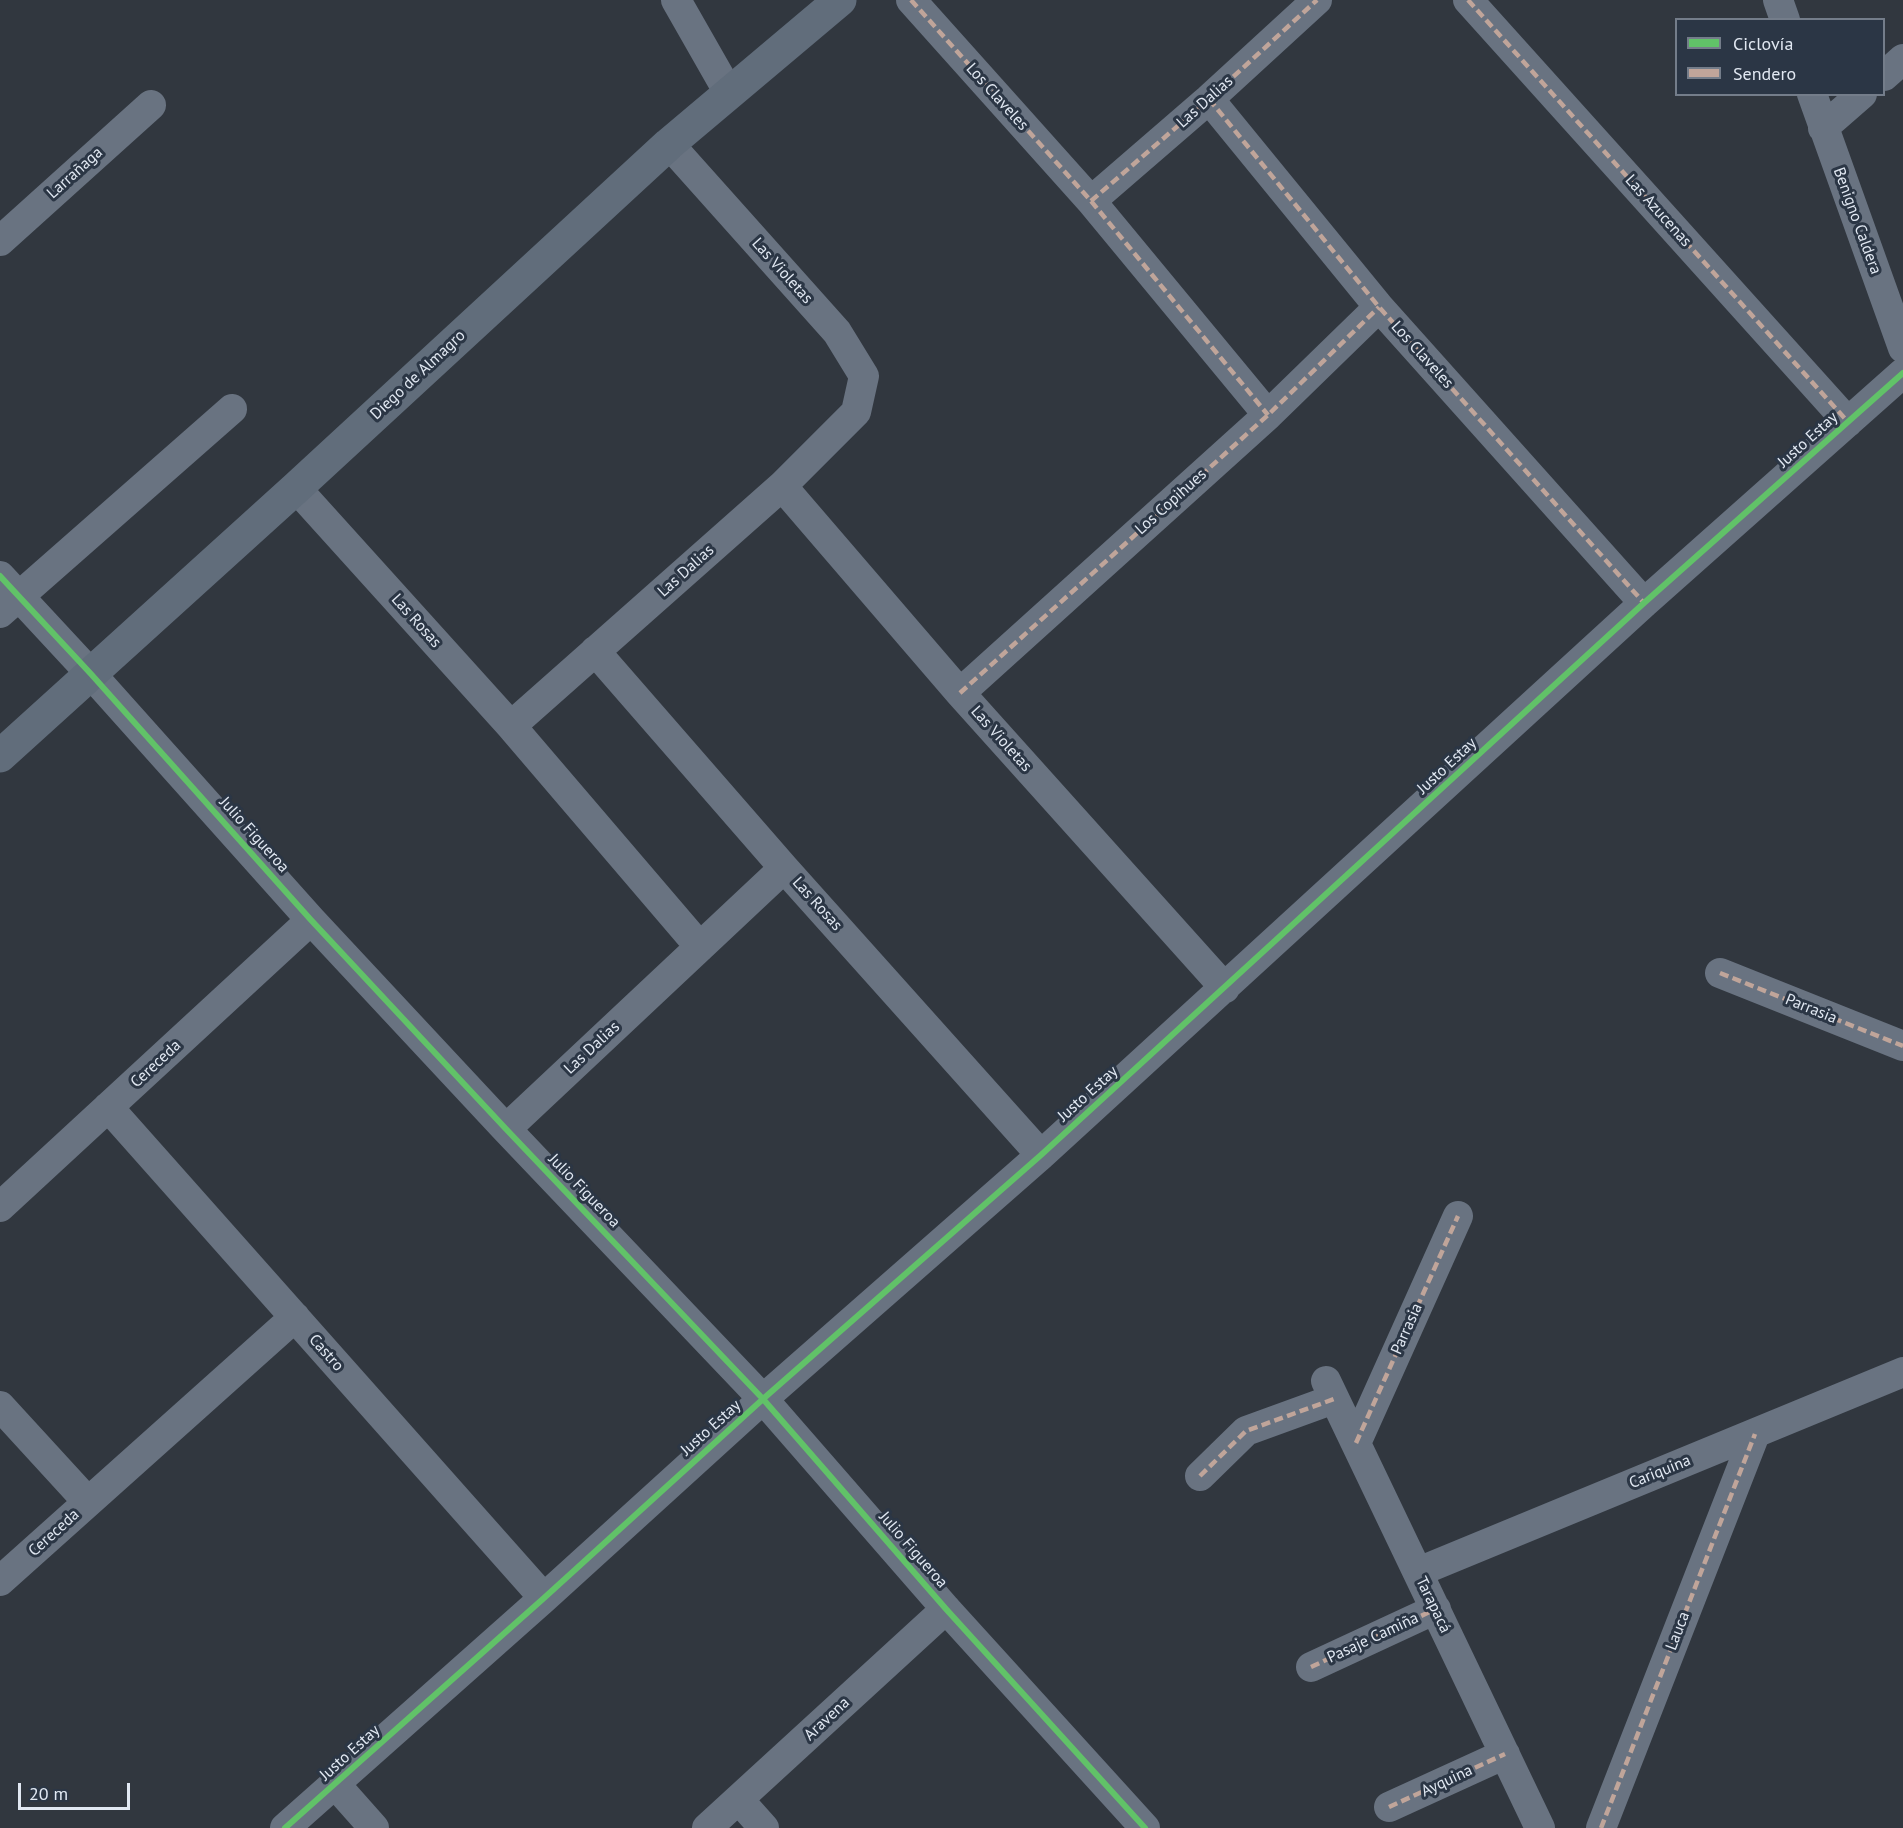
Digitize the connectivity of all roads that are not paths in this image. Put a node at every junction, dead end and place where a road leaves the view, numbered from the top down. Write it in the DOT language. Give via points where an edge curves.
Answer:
graph roads {
  1 [pos="676,0"];
  2 [pos="840,0"];
  3 [pos="911,0"];
  4 [pos="1317,0"];
  5 [pos="1468,0"];
  6 [pos="1778,0"];
  7 [pos="1784,18"];
  8 [pos="1903,59"];
  9 [pos="1885,75"];
  10 [pos="729,93"];
  11 [pos="1813,96"];
  12 [pos="1860,96"];
  13 [pos="1209,99"];
  14 [pos="151,105"];
  15 [pos="1823,128"];
  16 [pos="669,144"];
  17 [pos="1091,201"];
  18 [pos="0,241"];
  19 [pos="1379,307"];
  20 [pos="1903,348"];
  21 [pos="1903,373"];
  22 [pos="232,409"];
  23 [pos="856,412"];
  24 [pos="1268,415"];
  25 [pos="1848,422"];
  26 [pos="782,486"];
  27 [pos="296,488"];
  28 [pos="6,595"];
  29 [pos="1644,603"];
  30 [pos="596,651"];
  31 [pos="91,674"];
  32 [pos="960,693"];
  33 [pos="511,726"];
  34 [pos="0,756"];
  35 [pos="784,868"];
  36 [pos="312,920"];
  37 [pos="700,947"];
  38 [pos="1720,973"];
  39 [pos="1225,988"];
  40 [pos="1903,1046"];
  41 [pos="108,1107"];
  42 [pos="506,1129"];
  43 [pos="1041,1155"];
  44 [pos="0,1207"];
  45 [pos="1458,1216"];
  46 [pos="294,1317"];
  47 [pos="1903,1372"];
  48 [pos="763,1399"];
  49 [pos="0,1406"];
  50 [pos="1755,1434"];
  51 [pos="1356,1443"];
  52 [pos="1200,1476"];
  53 [pos="88,1502"];
  54 [pos="1418,1572"];
  55 [pos="0,1581"];
  56 [pos="544,1598"];
  57 [pos="946,1609"];
  58 [pos="1436,1609"];
  59 [pos="1311,1667"];
  60 [pos="1505,1754"];
  61 [pos="335,1784"];
  62 [pos="739,1800"];
  63 [pos="1389,1807"];
  64 [pos="285,1828"];
  65 [pos="374,1828"];
  66 [pos="707,1828"];
  67 [pos="764,1828"];
  68 [pos="1145,1828"];
  69 [pos="1540,1828"];
  70 [pos="1601,1828"];
  1 -- 10 [label="street"];
  2 -- 10 [label="street, Diego de Almagro"];
  3 -- 17 [label="street, Los Claveles"];
  4 -- 13 [label="street, Las Dalias"];
  5 -- 25 [label="street, Las Azucenas"];
  6 -- 7 [label="street"];
  8 -- 9 [label="street"];
  10 -- 16 [label="street, Diego de Almagro"];
  11 -- 15 [label="street, Benigno Caldera"];
  12 -- 15 [label="street"];
  13 -- 17 [label="street, Las Dalias"];
  13 -- 19 [label="street, Los Claveles"];
  14 -- 18 [label="street, Larrañaga"];
  15 -- 20 [label="street, Benigno Caldera"];
  16 -- 23 [label="street, Las Violetas" via="837,332 864,376"];
  16 -- 27 [label="street, Diego de Almagro"];
  17 -- 24 [label="street, Los Claveles"];
  19 -- 24 [label="street, Los Copihues"];
  19 -- 29 [label="street, Los Claveles"];
  21 -- 25 [label="street, Justo Estay"];
  22 -- 28 [label="street"];
  23 -- 26 [label="street, Las Dalias"];
  24 -- 32 [label="street, Los Copihues"];
  25 -- 29 [label="street, Justo Estay"];
  26 -- 30 [label="street, Las Dalias"];
  26 -- 32 [label="street, Las Violetas"];
  27 -- 31 [label="street, Diego de Almagro"];
  27 -- 33 [label="street, Las Rosas"];
  28 -- 31 [label="street, Julio Figueroa"];
  29 -- 39 [label="street, Justo Estay"];
  30 -- 33 [label="street, Las Dalias"];
  30 -- 35 [label="street, Las Rosas"];
  31 -- 34 [label="street, Diego de Almagro"];
  31 -- 36 [label="street, Julio Figueroa"];
  32 -- 39 [label="street, Las Violetas"];
  33 -- 37 [label="street, Las Rosas"];
  35 -- 37 [label="street, Las Dalias"];
  35 -- 43 [label="street, Las Rosas"];
  36 -- 41 [label="street, Cereceda"];
  36 -- 42 [label="street, Julio Figueroa"];
  37 -- 42 [label="street, Las Dalias"];
  38 -- 40 [label="street, Parrasia"];
  39 -- 43 [label="street, Justo Estay"];
  41 -- 44 [label="street, Cereceda"];
  41 -- 46 [label="street, Castro"];
  42 -- 48 [label="street, Julio Figueroa"];
  43 -- 48 [label="street, Justo Estay"];
  45 -- 51 [label="street, Parrasia"];
  46 -- 53 [label="street, Cereceda"];
  46 -- 56 [label="street, Castro"];
  47 -- 50 [label="street, Cariquina"];
  48 -- 56 [label="street, Justo Estay"];
  48 -- 57 [label="street, Julio Figueroa"];
  49 -- 53 [label="street"];
  50 -- 54 [label="street, Cariquina"];
  50 -- 70 [label="street, Lauca"];
  51 -- 52 [label="street, Tarapacá" via="1330,1390 1246,1431"];
  51 -- 54 [label="street, Tarapacá"];
  53 -- 55 [label="street, Cereceda"];
  54 -- 58 [label="street, Tarapacá"];
  56 -- 61 [label="street, Justo Estay"];
  57 -- 62 [label="street, Aravena"];
  57 -- 68 [label="street, Julio Figueroa"];
  58 -- 59 [label="street, Pasaje Camiña"];
  58 -- 60 [label="street, Tarapacá"];
  60 -- 63 [label="street, Ayquina"];
  60 -- 69 [label="street, Tarapacá"];
  61 -- 64 [label="street, Justo Estay"];
  61 -- 65 [label="street"];
  62 -- 66 [label="street, Aravena"];
  62 -- 67 [label="street"];
}
